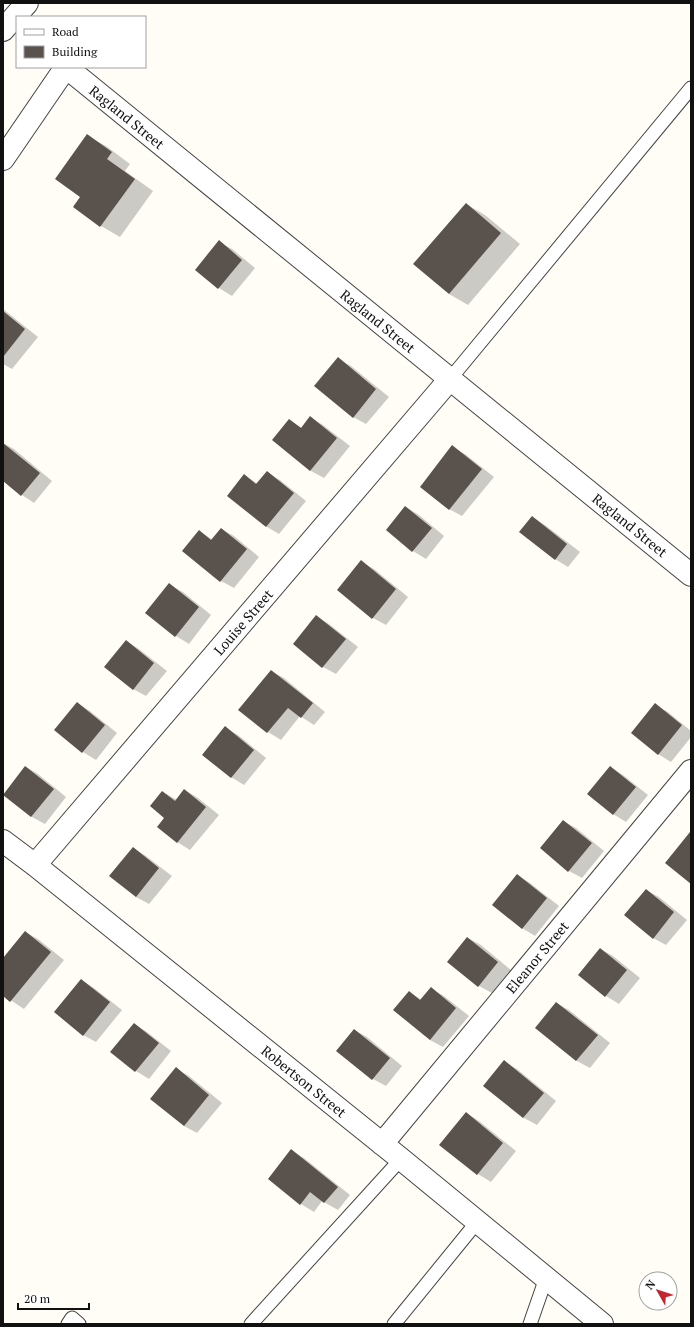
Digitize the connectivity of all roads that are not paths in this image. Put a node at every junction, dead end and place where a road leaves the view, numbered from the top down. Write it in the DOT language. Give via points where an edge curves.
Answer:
graph roads {
  1 [pos="27,3"];
  2 [pos="17,16"];
  3 [pos="16,18"];
  4 [pos="10,26"];
  5 [pos="65,68"];
  6 [pos="67,68"];
  7 [pos="691,88"];
  8 [pos="3,159"];
  9 [pos="450,379"];
  10 [pos="691,575"];
  11 [pos="691,771"];
  12 [pos="3,842"];
  13 [pos="35,865"];
  14 [pos="382,1144"];
  15 [pos="401,1159"];
  16 [pos="477,1222"];
  17 [pos="546,1278"];
  18 [pos="68,1324"];
  19 [pos="79,1324"];
  20 [pos="251,1324"];
  21 [pos="394,1324"];
  22 [pos="530,1324"];
  23 [pos="602,1324"];
  1 -- 2 [label="street"];
  3 -- 4 [label="street"];
  5 -- 8 [label="street"];
  6 -- 9 [label="street, Ragland Street"];
  7 -- 9 [label="lane"];
  9 -- 10 [label="street, Ragland Street"];
  9 -- 13 [label="street, Louise Street"];
  11 -- 14 [label="street, Eleanor Street"];
  12 -- 13 [label="street, Robertson Street"];
  13 -- 14 [label="street, Robertson Street"];
  14 -- 15 [label="street, Robertson Street"];
  15 -- 16 [label="street, Robertson Street"];
  15 -- 20 [label="lane"];
  16 -- 17 [label="street, Robertson Street"];
  16 -- 21 [label="lane"];
  17 -- 22 [label="lane"];
  17 -- 23 [label="street, Robertson Street"];
  18 -- 19 [label="lane" via="72,1318"];
}
